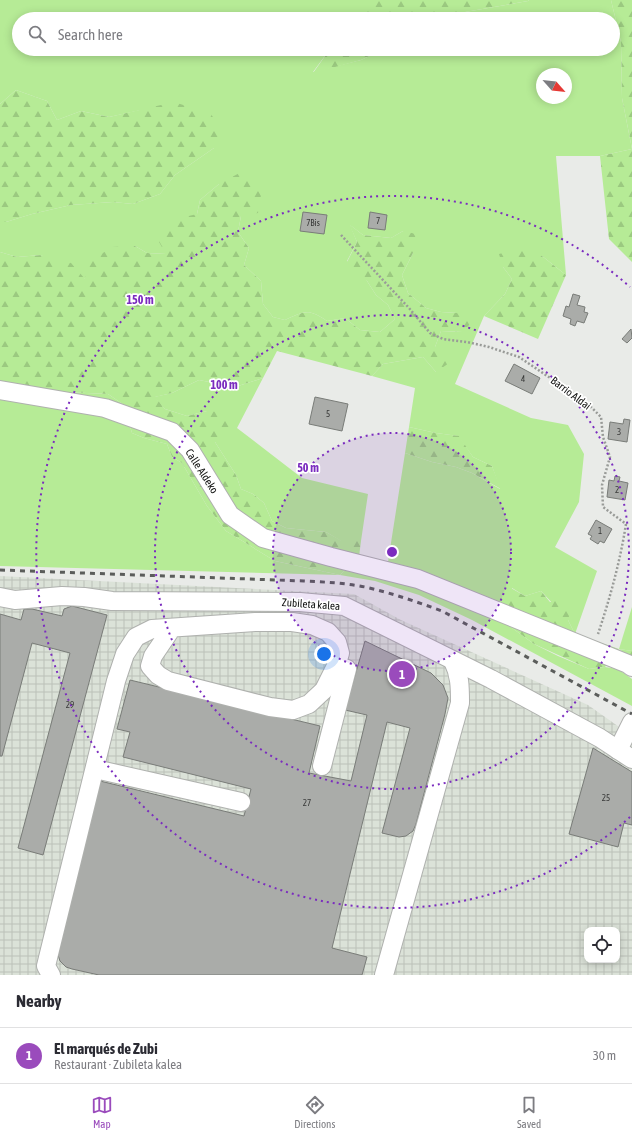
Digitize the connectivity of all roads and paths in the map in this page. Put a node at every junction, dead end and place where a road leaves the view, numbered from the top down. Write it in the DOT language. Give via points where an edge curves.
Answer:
graph roads {
  1 [pos="341,235"];
  2 [pos="0,390"];
  3 [pos="0,597"];
  4 [pos="254,602"];
  5 [pos="255,622"];
  6 [pos="172,628"];
  7 [pos="592,650"];
  8 [pos="453,661"];
  9 [pos="336,666"];
  10 [pos="632,667"];
  11 [pos="632,722"];
  12 [pos="625,754"];
  13 [pos="322,766"];
  14 [pos="95,769"];
  15 [pos="240,802"];
  16 [pos="51,975"];
  17 [pos="384,975"];
  1 -- 7 [label="path, Barrio Aldai" via="430,333 443,339 489,347 518,357 586,402 601,417 603,437 610,457 602,485 603,507 626,524 613,585"];
  2 -- 7 [label="street, Calle Aldeko" via="104,408 172,432 190,450 230,515 263,538 418,579"];
  3 -- 4 [label="street, Zubileta kalea" via="15,600 62,596 112,601"];
  4 -- 5 [label="street"];
  4 -- 8 [label="street, Zubileta kalea" via="300,602 344,606"];
  5 -- 6 [label="street"];
  5 -- 9 [label="street" via="312,624 328,632 337,642 340,653"];
  6 -- 9 [label="street" via="153,656 150,666 158,675 168,681 270,707 293,710 309,704 324,690"];
  6 -- 14 [label="street" via="152,629 136,637 126,654 116,681"];
  7 -- 10 [label="street"];
  8 -- 12 [label="street, Zubileta kalea" via="600,738"];
  8 -- 17 [label="street" via="459,678 460,703"];
  9 -- 13 [label="street" via="347,669"];
  11 -- 12 [label="street"];
  14 -- 15 [label="street"];
  14 -- 16 [label="street" via="46,966"];
}
